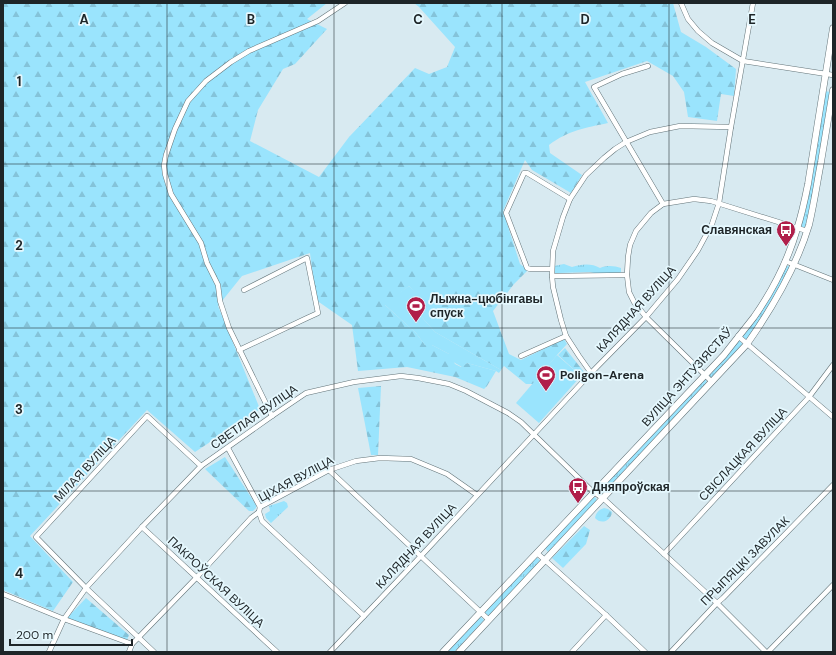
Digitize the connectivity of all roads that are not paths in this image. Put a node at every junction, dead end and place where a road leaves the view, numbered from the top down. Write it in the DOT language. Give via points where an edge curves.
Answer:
graph roads {
  1 [pos="345,3"];
  2 [pos="681,3"];
  3 [pos="753,3"];
  4 [pos="833,28"];
  5 [pos="743,62"];
  6 [pos="648,66"];
  7 [pos="826,74"];
  8 [pos="833,75"];
  9 [pos="833,90"];
  10 [pos="731,127"];
  11 [pos="626,142"];
  12 [pos="570,199"];
  13 [pos="719,203"];
  14 [pos="662,204"];
  15 [pos="797,228"];
  16 [pos="806,231"];
  17 [pos="785,261"];
  18 [pos="794,264"];
  19 [pos="551,269"];
  20 [pos="627,275"];
  21 [pos="552,276"];
  22 [pos="833,280"];
  23 [pos="244,290"];
  24 [pos="646,317"];
  25 [pos="566,336"];
  26 [pos="738,336"];
  27 [pos="747,344"];
  28 [pos="239,350"];
  29 [pos="521,356"];
  30 [pos="833,365"];
  31 [pos="591,373"];
  32 [pos="705,374"];
  33 [pos="712,382"];
  34 [pos="809,397"];
  35 [pos="272,416"];
  36 [pos="833,417"];
  37 [pos="534,435"];
  38 [pos="228,448"];
  39 [pos="201,466"];
  40 [pos="329,470"];
  41 [pos="833,485"];
  42 [pos="594,492"];
  43 [pos="477,495"];
  44 [pos="603,498"];
  45 [pos="260,510"];
  46 [pos="142,527"];
  47 [pos="537,553"];
  48 [pos="664,554"];
  49 [pos="420,557"];
  50 [pos="545,560"];
  51 [pos="196,577"];
  52 [pos="833,585"];
  53 [pos="86,588"];
  54 [pos="3,594"];
  55 [pos="717,603"];
  56 [pos="480,612"];
  57 [pos="606,615"];
  58 [pos="364,616"];
  59 [pos="64,619"];
  60 [pos="488,620"];
  61 [pos="138,638"];
  62 [pos="132,644"];
  63 [pos="49,652"];
  64 [pos="129,652"];
  65 [pos="154,652"];
  66 [pos="277,652"];
  67 [pos="330,652"];
  68 [pos="443,652"];
  69 [pos="459,652"];
  70 [pos="572,652"];
  71 [pos="645,652"];
  72 [pos="671,652"];
  73 [pos="767,652"];
  1 -- 28 [label="street" via="318,21 249,51 206,81 188,102 166,155 165,174 171,194 200,243 218,285 220,301"];
  2 -- 5 [label="street" via="688,19 698,31"];
  3 -- 5 [label="street, КАЛЯДНАЯ ВУЛІЦА"];
  4 -- 7 [label="street, ВУЛІЦА ЭНТУЗІЯСТАЎ"];
  5 -- 7 [label="street"];
  5 -- 10 [label="street, КАЛЯДНАЯ ВУЛІЦА"];
  6 -- 11 [label="street" via="594,87"];
  7 -- 8 [label="street"];
  7 -- 15 [label="street, ВУЛІЦА ЭНТУЗІЯСТАЎ" via="808,184"];
  9 -- 16 [label="street, ВУЛІЦА ЭНТУЗІЯСТАЎ" via="818,182"];
  10 -- 11 [label="street" via="680,126 650,132"];
  10 -- 13 [label="street, КАЛЯДНАЯ ВУЛІЦА"];
  11 -- 12 [label="street" via="586,175"];
  11 -- 14 [label="street"];
  12 -- 19 [label="street" via="553,251"];
  12 -- 19 [label="street" via="524,173 506,213 527,268"];
  13 -- 14 [label="street" via="694,199"];
  13 -- 15 [label="street"];
  13 -- 24 [label="street, КАЛЯДНАЯ ВУЛІЦА" via="712,224 698,250"];
  14 -- 20 [label="street" via="636,231 630,246"];
  15 -- 16 [label="street"];
  15 -- 17 [label="street, ВУЛІЦА ЭНТУЗІЯСТАЎ"];
  16 -- 18 [label="street, ВУЛІЦА ЭНТУЗІЯСТАЎ"];
  17 -- 18 [label="street"];
  17 -- 26 [label="street, ВУЛІЦА ЭНТУЗІЯСТАЎ" via="754,317"];
  18 -- 22 [label="street"];
  18 -- 27 [label="street, ВУЛІЦА ЭНТУЗІЯСТАЎ" via="764,321"];
  19 -- 21 [label="street"];
  20 -- 21 [label="street"];
  20 -- 24 [label="street" via="629,292"];
  21 -- 25 [label="street" via="560,320"];
  23 -- 28 [label="street" via="307,258 318,312"];
  24 -- 31 [label="street, КАЛЯДНАЯ ВУЛІЦА"];
  24 -- 32 [label="street"];
  25 -- 29 [label="street"];
  25 -- 31 [label="street"];
  26 -- 27 [label="street"];
  26 -- 32 [label="street, ВУЛІЦА ЭНТУЗІЯСТАЎ"];
  27 -- 33 [label="street, ВУЛІЦА ЭНТУЗІЯСТАЎ"];
  27 -- 34 [label="street"];
  28 -- 35 [label="street"];
  30 -- 34 [label="street, СВІСЛАЦКАЯ ВУЛІЦА"];
  31 -- 37 [label="street, КАЛЯДНАЯ ВУЛІЦА"];
  32 -- 33 [label="street"];
  32 -- 42 [label="street, ВУЛІЦА ЭНТУЗІЯСТАЎ"];
  33 -- 44 [label="street, ВУЛІЦА ЭНТУЗІЯСТАЎ"];
  34 -- 36 [label="street"];
  34 -- 48 [label="street, СВІСЛАЦКАЯ ВУЛІЦА"];
  35 -- 37 [label="street, СВЕТЛАЯ ВУЛІЦА" via="306,393 354,382 401,376 449,384 466,391 508,413"];
  35 -- 38 [label="street, СВЕТЛАЯ ВУЛІЦА"];
  37 -- 42 [label="street, СВЕТЛАЯ ВУЛІЦА"];
  37 -- 43 [label="street, КАЛЯДНАЯ ВУЛІЦА"];
  38 -- 39 [label="street, СВЕТЛАЯ ВУЛІЦА"];
  38 -- 45 [label="street"];
  39 -- 46 [label="street, СВЕТЛАЯ ВУЛІЦА"];
  39 -- 53 [label="street, МІЛАЯ ВУЛІЦА" via="148,416 36,537"];
  40 -- 43 [label="street, ЦІХАЯ ВУЛІЦА" via="371,459 412,459 447,474"];
  40 -- 45 [label="street, ЦІХАЯ ВУЛІЦА"];
  40 -- 49 [label="street"];
  41 -- 55 [label="street, ПРЫПЯЦКІ ЗАВУЛАК"];
  42 -- 44 [label="street, СВЕТЛАЯ ВУЛІЦА"];
  42 -- 47 [label="street, ВУЛІЦА ЭНТУЗІЯСТАЎ"];
  43 -- 49 [label="street, КАЛЯДНАЯ ВУЛІЦА"];
  44 -- 48 [label="street, СВЕТЛАЯ ВУЛІЦА"];
  44 -- 50 [label="street, ВУЛІЦА ЭНТУЗІЯСТАЎ"];
  45 -- 51 [label="street, ЦІХАЯ ВУЛІЦА"];
  45 -- 58 [label="street" via="262,521"];
  46 -- 51 [label="street, ПАКРОЎСКАЯ ВУЛІЦА"];
  46 -- 53 [label="street, СВЕТЛАЯ ВУЛІЦА"];
  47 -- 50 [label="street"];
  47 -- 56 [label="street, ВУЛІЦА ЭНТУЗІЯСТАЎ"];
  48 -- 55 [label="street, СВЕТЛАЯ ВУЛІЦА"];
  49 -- 56 [label="street"];
  49 -- 58 [label="street, КАЛЯДНАЯ ВУЛІЦА"];
  50 -- 57 [label="street"];
  50 -- 60 [label="street, ВУЛІЦА ЭНТУЗІЯСТАЎ"];
  51 -- 61 [label="street, ЦІХАЯ ВУЛІЦА"];
  51 -- 66 [label="street, ПАКРОЎСКАЯ ВУЛІЦА"];
  52 -- 73 [label="street"];
  53 -- 59 [label="street, СВЕТЛАЯ ВУЛІЦА"];
  53 -- 61 [label="street"];
  54 -- 59 [label="street"];
  55 -- 72 [label="street, ПРЫПЯЦКІ ЗАВУЛАК"];
  55 -- 73 [label="street, СВЕТЛАЯ ВУЛІЦА"];
  56 -- 60 [label="street"];
  56 -- 68 [label="street, ВУЛІЦА ЭНТУЗІЯСТАЎ"];
  57 -- 70 [label="street"];
  57 -- 71 [label="street"];
  58 -- 67 [label="street, КАЛЯДНАЯ ВУЛІЦА"];
  59 -- 62 [label="street"];
  59 -- 63 [label="street, СВЕТЛАЯ ВУЛІЦА"];
  60 -- 69 [label="street, ВУЛІЦА ЭНТУЗІЯСТАЎ"];
  61 -- 62 [label="street, ЦІХАЯ ВУЛІЦА"];
  61 -- 65 [label="street"];
  62 -- 64 [label="street, ЦІХАЯ ВУЛІЦА"];
}
